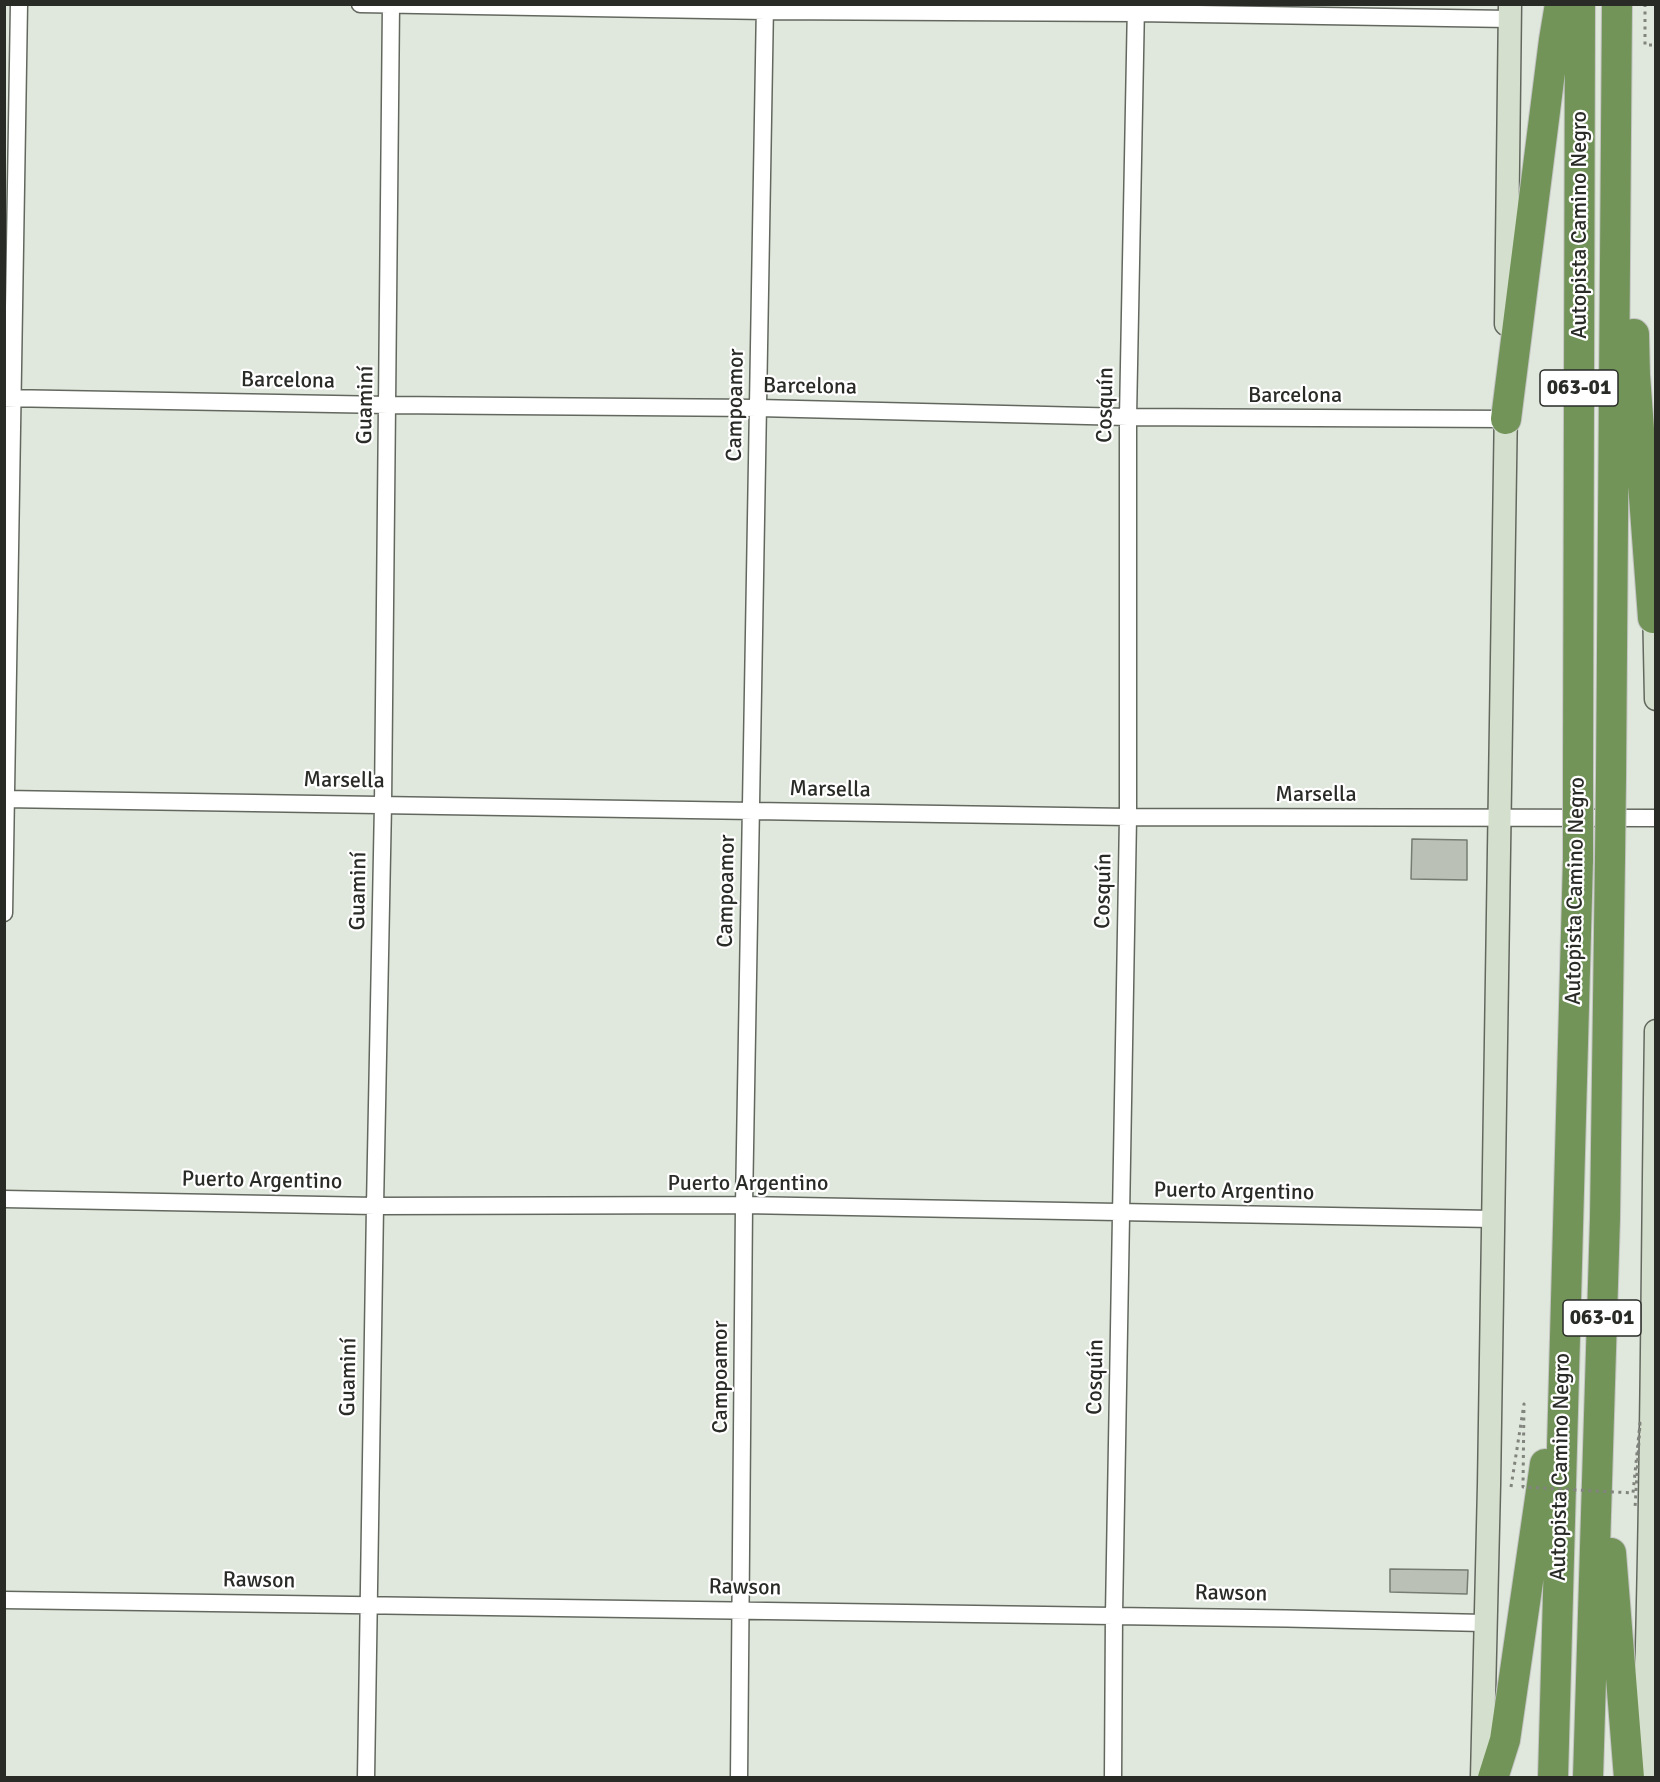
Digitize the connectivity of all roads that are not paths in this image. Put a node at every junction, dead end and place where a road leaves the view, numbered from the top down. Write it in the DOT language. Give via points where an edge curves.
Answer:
graph roads {
  1 [pos="19,4"];
  2 [pos="360,4"];
  3 [pos="1560,4"];
  4 [pos="1580,4"];
  5 [pos="1617,4"];
  6 [pos="392,5"];
  7 [pos="765,8"];
  8 [pos="1136,9"];
  9 [pos="1509,12"];
  10 [pos="1631,43"];
  11 [pos="9,398"];
  12 [pos="388,405"];
  13 [pos="758,408"];
  14 [pos="1128,417"];
  15 [pos="1506,419"];
  16 [pos="1656,569"];
  17 [pos="1653,618"];
  18 [pos="1656,699"];
  19 [pos="5,799"];
  20 [pos="383,804"];
  21 [pos="751,811"];
  22 [pos="1128,817"];
  23 [pos="1500,818"];
  24 [pos="1656,818"];
  25 [pos="4,914"];
  26 [pos="1656,1031"];
  27 [pos="4,1199"];
  28 [pos="744,1205"];
  29 [pos="375,1206"];
  30 [pos="1122,1212"];
  31 [pos="1605,1218"];
  32 [pos="1492,1219"];
  33 [pos="1654,1219"];
  34 [pos="1564,1339"];
  35 [pos="4,1600"];
  36 [pos="368,1605"];
  37 [pos="741,1611"];
  38 [pos="1114,1614"];
  39 [pos="1652,1622"];
  40 [pos="1484,1623"];
  41 [pos="366,1778"];
  42 [pos="739,1778"];
  43 [pos="1113,1778"];
  44 [pos="1482,1778"];
  45 [pos="1493,1778"];
  46 [pos="1553,1778"];
  47 [pos="1588,1778"];
  48 [pos="1629,1778"];
  49 [pos="1643,1778"];
  1 -- 11 [label="street"];
  2 -- 6 [label="street"];
  3 -- 15 [label="highway"];
  4 -- 34 [label="highway, Autopista Camino Negro / 063-01, bridge" via="1578,859"];
  5 -- 10 [label="highway, Autopista Camino Negro / 063-01"];
  6 -- 7 [label="street"];
  6 -- 12 [label="street, Guaminí"];
  7 -- 8 [label="street"];
  7 -- 13 [label="street, Campoamor"];
  8 -- 9 [label="street"];
  8 -- 14 [label="street, Cosquín"];
  9 -- 15 [label="street"];
  10 -- 17 [label="highway" via="1628,142 1635,375"];
  10 -- 31 [label="highway, Autopista Camino Negro / 063-01, bridge" via="1611,777"];
  11 -- 12 [label="street, Barcelona"];
  11 -- 19 [label="street"];
  12 -- 13 [label="street, Barcelona"];
  12 -- 20 [label="street, Guaminí"];
  13 -- 14 [label="street, Barcelona"];
  13 -- 21 [label="street, Campoamor"];
  14 -- 15 [label="street, Barcelona"];
  14 -- 22 [label="street, Cosquín"];
  15 -- 23 [label="street"];
  16 -- 17 [label="street"];
  17 -- 18 [label="street"];
  19 -- 20 [label="street, Marsella"];
  19 -- 25 [label="street"];
  20 -- 21 [label="street, Marsella"];
  20 -- 29 [label="street, Guaminí"];
  21 -- 22 [label="street, Marsella"];
  21 -- 28 [label="street, Campoamor"];
  22 -- 23 [label="street, Marsella"];
  22 -- 30 [label="street, Cosquín"];
  23 -- 24 [label="street, Marsella"];
  23 -- 32 [label="street"];
  26 -- 33 [label="street"];
  27 -- 29 [label="street, Puerto Argentino"];
  28 -- 29 [label="street, Puerto Argentino"];
  28 -- 30 [label="street, Puerto Argentino"];
  28 -- 37 [label="street, Campoamor"];
  29 -- 36 [label="street, Guaminí"];
  30 -- 32 [label="street, Puerto Argentino"];
  30 -- 38 [label="street, Cosquín"];
  31 -- 47 [label="highway, Autopista Camino Negro / 063-01"];
  31 -- 48 [label="highway" via="1610,1315 1610,1521"];
  32 -- 40 [label="street"];
  33 -- 39 [label="street"];
  34 -- 45 [label="highway" via="1505,1740"];
  34 -- 46 [label="highway, Autopista Camino Negro / 063-01"];
  35 -- 36 [label="street, Rawson"];
  36 -- 37 [label="street, Rawson"];
  36 -- 41 [label="street, Guaminí"];
  37 -- 38 [label="street, Rawson"];
  37 -- 42 [label="street, Campoamor"];
  38 -- 40 [label="street, Rawson"];
  38 -- 43 [label="street, Cosquín"];
  39 -- 49 [label="street"];
  40 -- 44 [label="street"];
}
